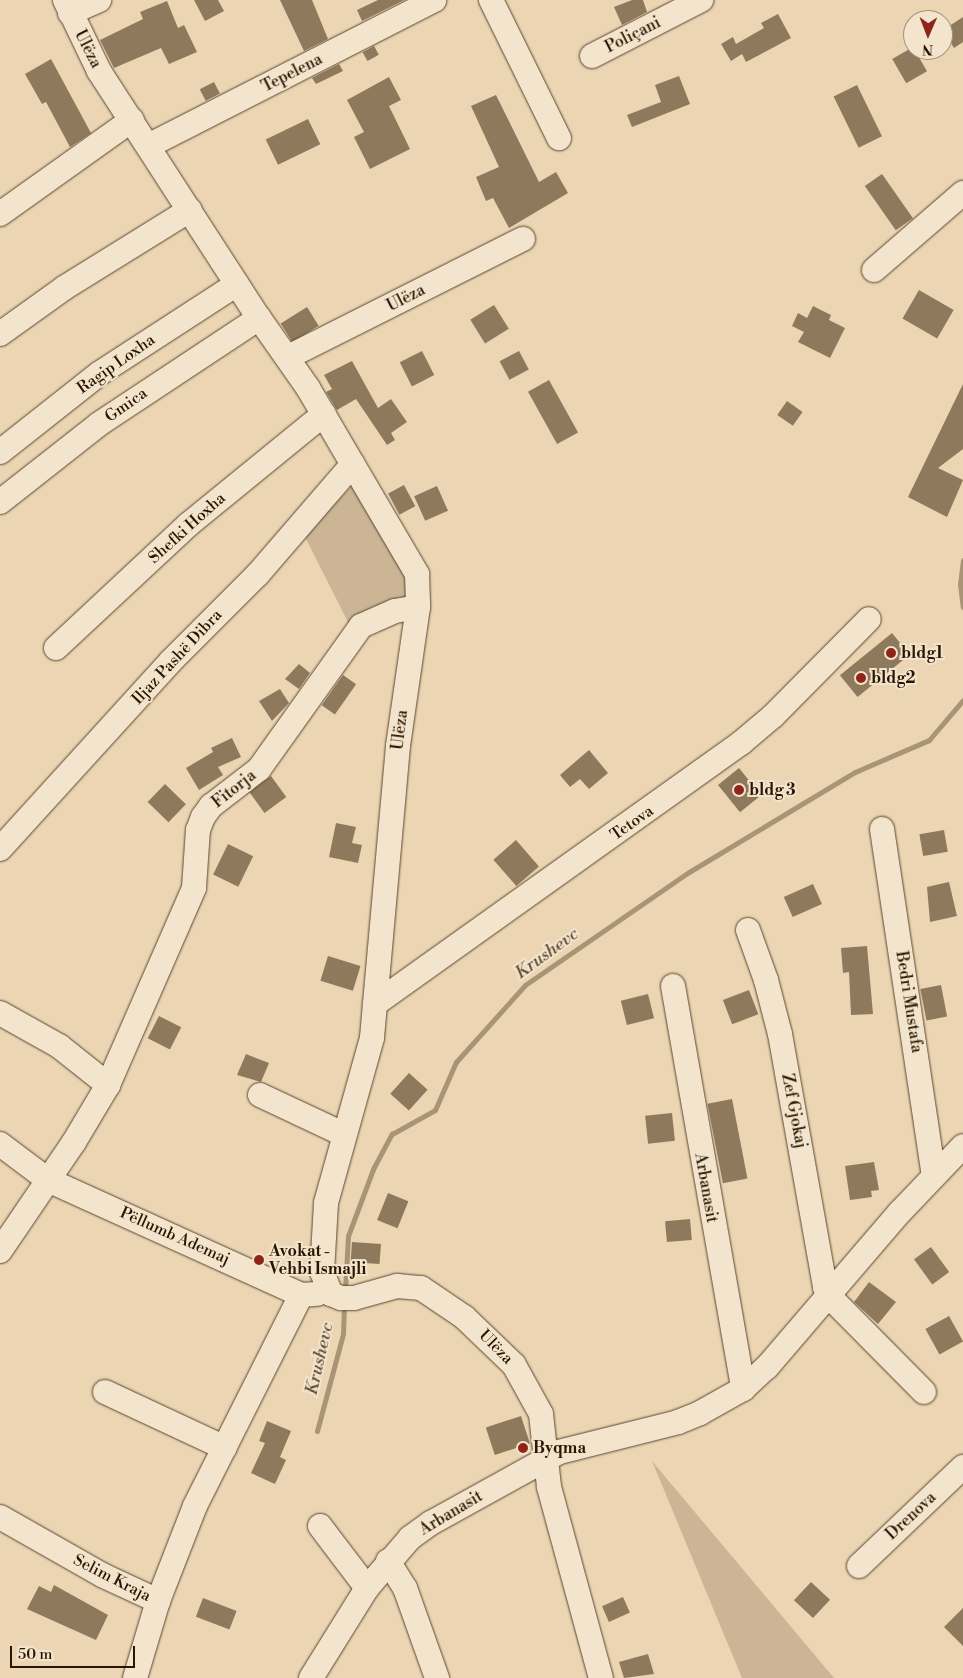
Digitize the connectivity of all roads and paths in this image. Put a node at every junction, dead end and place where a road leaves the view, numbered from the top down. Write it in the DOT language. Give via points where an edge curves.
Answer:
graph roads {
  1 [pos="99,0"];
  2 [pos="434,0"];
  3 [pos="491,0"];
  4 [pos="701,0"];
  5 [pos="68,6"];
  6 [pos="592,56"];
  7 [pos="132,120"];
  8 [pos="559,138"];
  9 [pos="150,145"];
  10 [pos="963,193"];
  11 [pos="190,210"];
  12 [pos="0,214"];
  13 [pos="523,239"];
  14 [pos="874,270"];
  15 [pos="237,284"];
  16 [pos="259,318"];
  17 [pos="0,334"];
  18 [pos="288,357"];
  19 [pos="324,414"];
  20 [pos="0,452"];
  21 [pos="353,464"];
  22 [pos="0,502"];
  23 [pos="418,607"];
  24 [pos="869,618"];
  25 [pos="56,648"];
  26 [pos="882,829"];
  27 [pos="0,849"];
  28 [pos="748,930"];
  29 [pos="672,986"];
  30 [pos="374,1004"];
  31 [pos="0,1012"];
  32 [pos="108,1085"];
  33 [pos="260,1095"];
  34 [pos="343,1134"];
  35 [pos="0,1144"];
  36 [pos="963,1146"];
  37 [pos="934,1175"];
  38 [pos="48,1180"];
  39 [pos="0,1251"];
  40 [pos="301,1295"];
  41 [pos="829,1296"];
  42 [pos="342,1297"];
  43 [pos="743,1389"];
  44 [pos="105,1392"];
  45 [pos="924,1392"];
  46 [pos="225,1448"];
  47 [pos="547,1460"];
  48 [pos="963,1467"];
  49 [pos="0,1517"];
  50 [pos="320,1526"];
  51 [pos="388,1561"];
  52 [pos="859,1566"];
  53 [pos="367,1588"];
  54 [pos="158,1601"];
  55 [pos="135,1678"];
  56 [pos="311,1678"];
  57 [pos="437,1678"];
  58 [pos="601,1678"];
  1 -- 5 [label="street"];
  2 -- 9 [label="street, Tepelena"];
  3 -- 8 [label="street"];
  4 -- 6 [label="street, Poliçani"];
  5 -- 7 [label="street, Ulëza" via="99,71"];
  7 -- 9 [label="street, Ulëza"];
  7 -- 12 [label="street"];
  9 -- 11 [label="street, Ulëza"];
  10 -- 14 [label="street"];
  11 -- 15 [label="street, Ulëza"];
  11 -- 17 [label="street" via="64,288"];
  13 -- 18 [label="street, Ulëza"];
  15 -- 16 [label="street, Ulëza"];
  15 -- 20 [label="street, Ragip Loxha" via="100,373"];
  16 -- 18 [label="street, Ulëza"];
  16 -- 22 [label="street, Gmica" via="99,424"];
  18 -- 19 [label="street, Ulëza"];
  19 -- 21 [label="street, Ulëza"];
  19 -- 25 [label="street, Shefki Hoxha" via="189,524"];
  21 -- 23 [label="street, Ulëza" via="410,558 419,589"];
  21 -- 27 [label="street, Iljaz Pashë Dibra" via="258,574 171,661"];
  23 -- 30 [label="street, Ulëza" via="398,746"];
  23 -- 32 [label="street, Fitorja" via="395,611 362,626 259,769 211,806 203,817 198,830 194,888"];
  24 -- 30 [label="street, Tetova" via="773,716 653,808"];
  26 -- 37 [label="street, Bedri Mustafa"];
  28 -- 41 [label="street, Zef Gjokaj" via="774,1008 822,1277"];
  29 -- 43 [label="street, Arbanasit"];
  30 -- 34 [label="street, Ulëza" via="366,1067"];
  31 -- 32 [label="street" via="59,1046"];
  32 -- 38 [label="street, Fitorja"];
  33 -- 34 [label="street"];
  34 -- 42 [label="street, Ulëza" via="322,1230 322,1272"];
  35 -- 38 [label="street"];
  36 -- 37 [label="street, Arbanasit"];
  37 -- 41 [label="street, Arbanasit"];
  38 -- 39 [label="street, Fitorja"];
  38 -- 40 [label="street, Pëllumb Ademaj"];
  40 -- 42 [label="street, Pëllumb Ademaj"];
  40 -- 46 [label="street, Selim Kraja"];
  41 -- 43 [label="street, Arbanasit" via="767,1367"];
  41 -- 45 [label="street"];
  42 -- 47 [label="street, Ulëza" via="409,1286 431,1294 464,1317 499,1348 525,1382 541,1414"];
  43 -- 47 [label="street, Arbanasit" via="700,1414 572,1447"];
  44 -- 46 [label="street"];
  46 -- 54 [label="street, Selim Kraja" via="195,1506"];
  47 -- 51 [label="street, Arbanasit" via="431,1523"];
  47 -- 58 [label="street, Ulëza" via="553,1501"];
  48 -- 52 [label="street, Drenova"];
  49 -- 54 [label="street, Selim Kraja" via="102,1575"];
  50 -- 53 [label="street"];
  51 -- 53 [label="street, Arbanasit"];
  51 -- 57 [label="street" via="404,1588"];
  53 -- 56 [label="street, Arbanasit"];
  54 -- 55 [label="street"];
}
